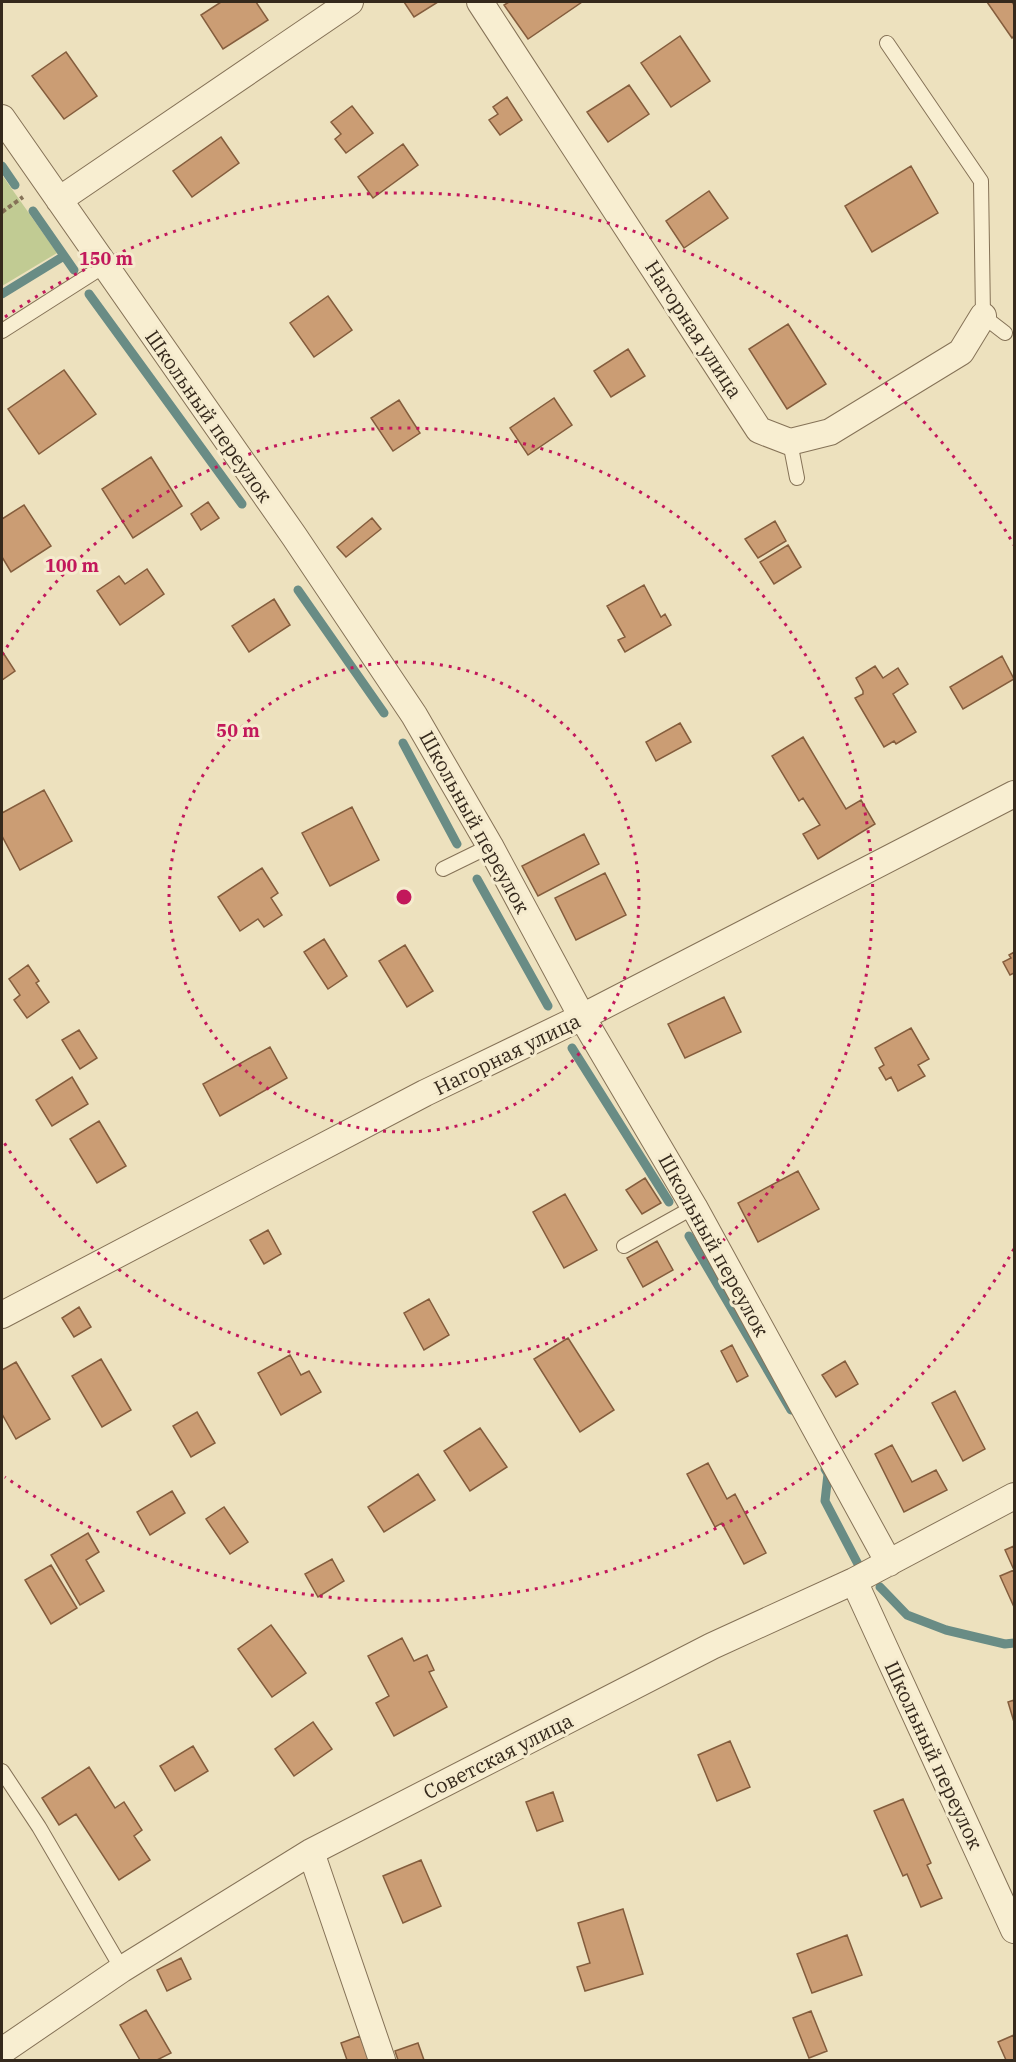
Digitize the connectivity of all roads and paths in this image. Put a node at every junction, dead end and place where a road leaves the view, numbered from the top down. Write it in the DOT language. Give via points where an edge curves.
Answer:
graph roads {
  1 [pos="350,2"];
  2 [pos="480,2"];
  3 [pos="887,43"];
  4 [pos="2,118"];
  5 [pos="59,200"];
  6 [pos="104,266"];
  7 [pos="983,316"];
  8 [pos="2,331"];
  9 [pos="1005,333"];
  10 [pos="790,442"];
  11 [pos="797,478"];
  12 [pos="1014,794"];
  13 [pos="490,846"];
  14 [pos="443,869"];
  15 [pos="582,1017"];
  16 [pos="694,1207"];
  17 [pos="624,1246"];
  18 [pos="2,1315"];
  19 [pos="1014,1496"];
  20 [pos="888,1563"];
  21 [pos="854,1581"];
  22 [pos="2,1771"];
  23 [pos="311,1852"];
  24 [pos="1014,1930"];
  25 [pos="122,1969"];
  26 [pos="2,2051"];
  27 [pos="382,2061"];
  1 -- 5 [label="street"];
  2 -- 10 [label="street, Нагорная улица" via="759,430"];
  3 -- 7 [label="lane" via="981,181"];
  4 -- 5 [label="street, Школьный переулок"];
  5 -- 6 [label="street, Школьный переулок"];
  6 -- 8 [label="lane"];
  6 -- 13 [label="street, Школьный переулок" via="414,715"];
  7 -- 9 [label="lane"];
  7 -- 10 [label="street" via="962,352 830,432"];
  10 -- 11 [label="lane"];
  12 -- 15 [label="street, Нагорная улица"];
  13 -- 14 [label="lane"];
  13 -- 15 [label="street, Школьный переулок"];
  15 -- 16 [label="street, Школьный переулок"];
  15 -- 18 [label="street, Нагорная улица" via="425,1094"];
  16 -- 17 [label="lane"];
  16 -- 20 [label="street, Школьный переулок"];
  19 -- 20 [label="street, Советская улица"];
  20 -- 21 [label="street, Советская улица"];
  21 -- 23 [label="street, Советская улица" via="708,1638"];
  21 -- 24 [label="street, Школьный переулок"];
  22 -- 25 [label="lane"];
  23 -- 25 [label="street, Советская улица"];
  23 -- 27 [label="street"];
  25 -- 26 [label="street, Советская улица"];
}
